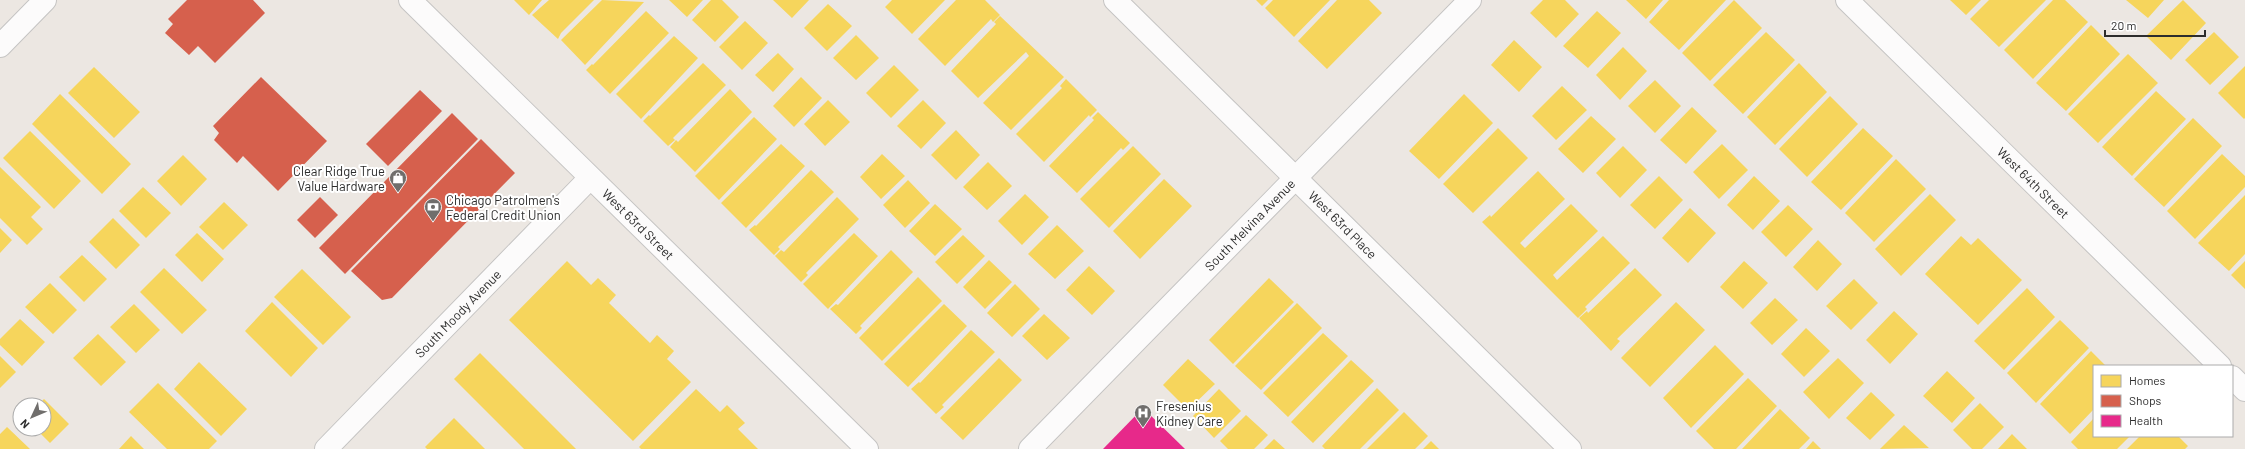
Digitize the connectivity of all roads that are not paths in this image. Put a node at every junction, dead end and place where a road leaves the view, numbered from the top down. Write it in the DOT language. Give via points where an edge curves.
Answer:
graph roads {
  1 [pos="45,0"];
  2 [pos="410,0"];
  3 [pos="1115,0"];
  4 [pos="1470,0"];
  5 [pos="1847,0"];
  6 [pos="0,46"];
  7 [pos="590,178"];
  8 [pos="1295,178"];
  9 [pos="2219,365"];
  10 [pos="2233,378"];
  11 [pos="2245,390"];
  12 [pos="326,449"];
  13 [pos="867,449"];
  14 [pos="1030,449"];
  15 [pos="1570,449"];
  1 -- 6 [label="street"];
  2 -- 7 [label="street, West 63rd Street"];
  3 -- 8 [label="street, West 63rd Place"];
  4 -- 8 [label="street, South Melvina Avenue"];
  5 -- 9 [label="street, West 64th Street"];
  7 -- 12 [label="street, South Moody Avenue"];
  7 -- 13 [label="street, West 63rd Street"];
  8 -- 14 [label="street, South Melvina Avenue"];
  8 -- 15 [label="street, West 63rd Place"];
  10 -- 11 [label="street"];
}
